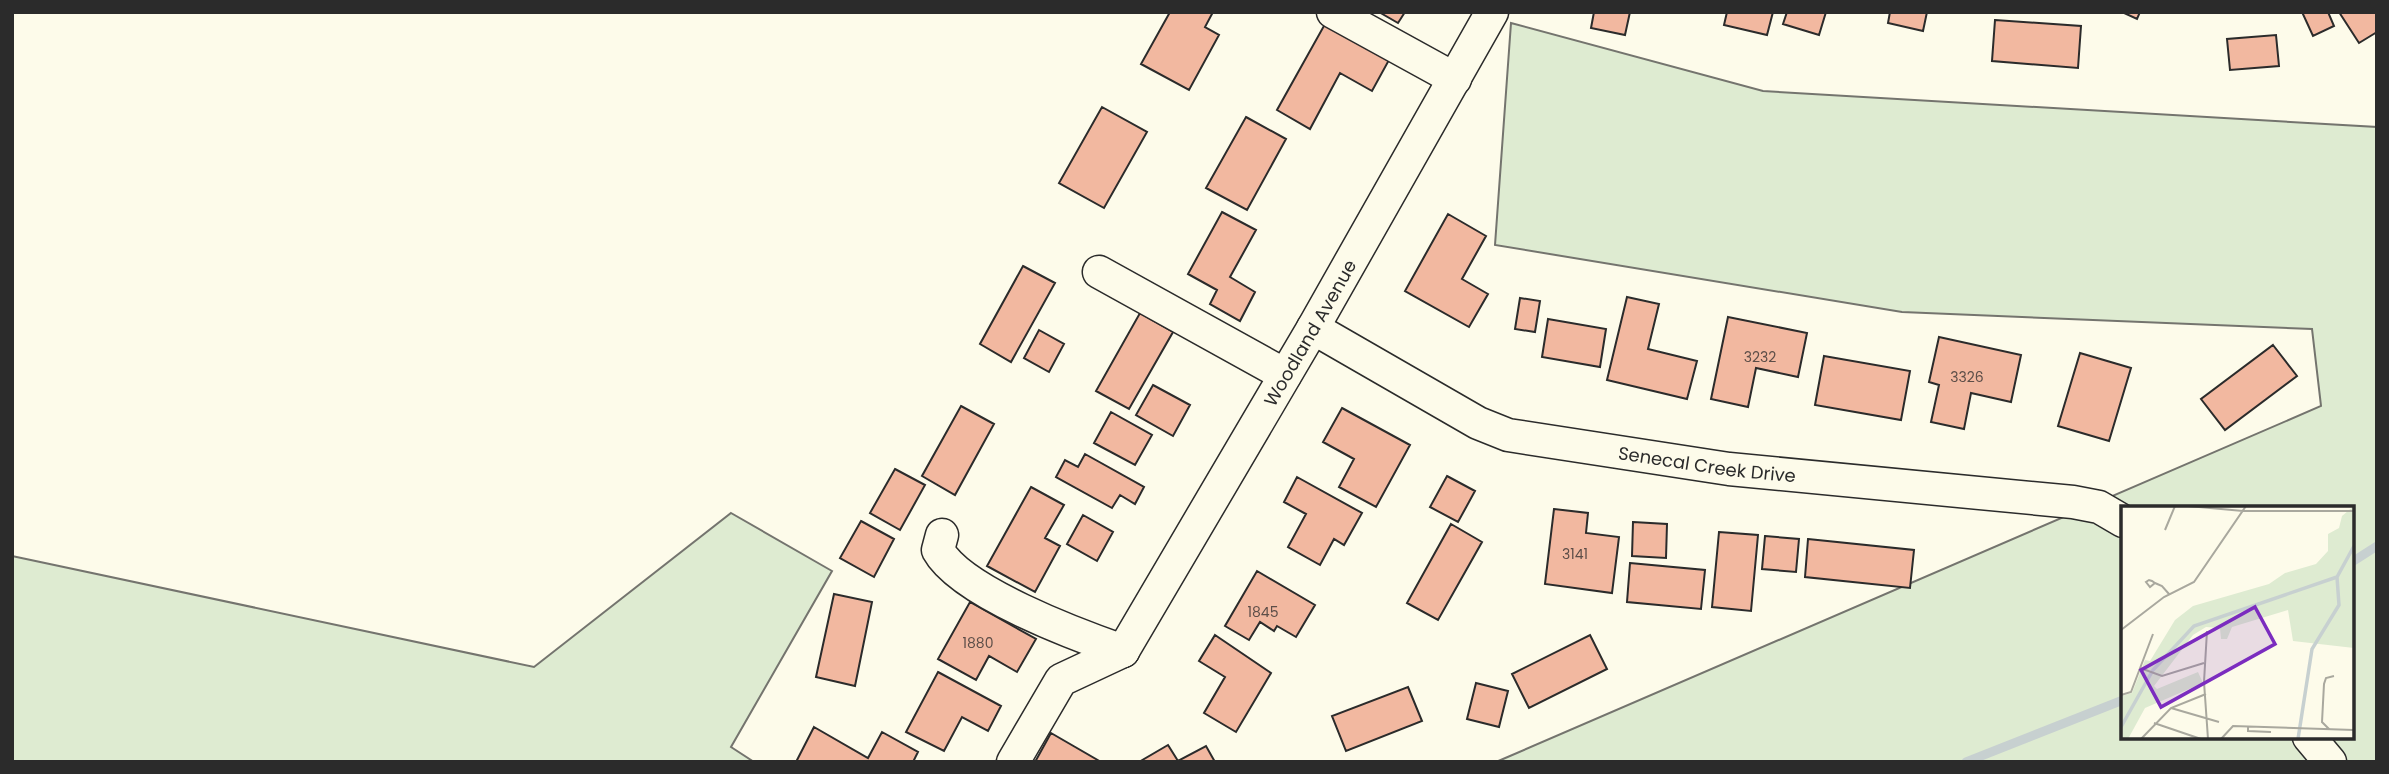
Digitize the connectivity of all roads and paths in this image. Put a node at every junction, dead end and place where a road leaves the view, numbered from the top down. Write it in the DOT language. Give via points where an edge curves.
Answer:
graph roads {
  1 [pos="1333,12"];
  2 [pos="1492,12"];
  3 [pos="1455,79"];
  4 [pos="1099,272"];
  5 [pos="1312,328"];
  6 [pos="1285,375"];
  7 [pos="2121,520"];
  8 [pos="942,535"];
  9 [pos="1123,651"];
  10 [pos="2311,739"];
  11 [pos="1013,762"];
  12 [pos="2330,762"];
  1 -- 3 [label="street"];
  2 -- 3 [label="street, Woodland Avenue"];
  3 -- 5 [label="street, Woodland Avenue"];
  4 -- 6 [label="street"];
  5 -- 6 [label="street, Woodland Avenue"];
  5 -- 7 [label="street, Senecal Creek Drive" via="1478,423 1508,435 1729,469 2073,502 2099,507"];
  6 -- 9 [label="street, Woodland Avenue"];
  8 -- 9 [label="street" via="938,550 944,562 1028,614"];
  9 -- 11 [label="street" via="1061,680"];
  10 -- 12 [label="street"];
}
